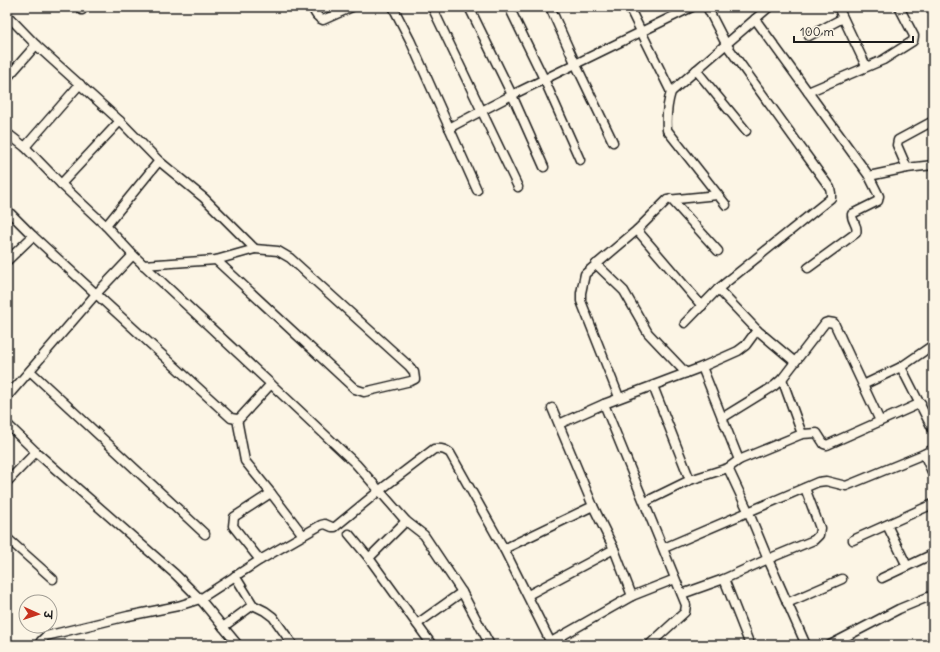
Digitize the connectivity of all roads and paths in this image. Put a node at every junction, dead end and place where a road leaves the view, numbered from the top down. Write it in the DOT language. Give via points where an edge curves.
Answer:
graph roads {
  1 [pos="312,7"];
  2 [pos="352,7"];
  3 [pos="393,7"];
  4 [pos="432,7"];
  5 [pos="469,7"];
  6 [pos="509,7"];
  7 [pos="550,7"];
  8 [pos="629,7"];
  9 [pos="692,7"];
  10 [pos="707,7"];
  11 [pos="769,7"];
  12 [pos="838,7"];
  13 [pos="898,7"];
  14 [pos="7,15"];
  15 [pos="843,18"];
  16 [pos="755,19"];
  17 [pos="641,31"];
  18 [pos="809,36"];
  19 [pos="726,44"];
  20 [pos="36,45"];
  21 [pos="576,65"];
  22 [pos="866,66"];
  23 [pos="696,70"];
  24 [pos="7,78"];
  25 [pos="544,79"];
  26 [pos="80,84"];
  27 [pos="671,92"];
  28 [pos="808,92"];
  29 [pos="512,95"];
  30 [pos="482,110"];
  31 [pos="933,121"];
  32 [pos="120,122"];
  33 [pos="449,128"];
  34 [pos="746,131"];
  35 [pos="7,133"];
  36 [pos="613,142"];
  37 [pos="25,147"];
  38 [pos="580,160"];
  39 [pos="159,161"];
  40 [pos="933,165"];
  41 [pos="544,167"];
  42 [pos="907,168"];
  43 [pos="869,176"];
  44 [pos="61,184"];
  45 [pos="518,187"];
  46 [pos="477,190"];
  47 [pos="718,194"];
  48 [pos="671,199"];
  49 [pos="726,205"];
  50 [pos="7,210"];
  51 [pos="106,226"];
  52 [pos="637,230"];
  53 [pos="33,236"];
  54 [pos="255,249"];
  55 [pos="718,251"];
  56 [pos="132,255"];
  57 [pos="216,260"];
  58 [pos="7,261"];
  59 [pos="596,264"];
  60 [pos="144,266"];
  61 [pos="808,268"];
  62 [pos="718,289"];
  63 [pos="96,294"];
  64 [pos="702,306"];
  65 [pos="685,323"];
  66 [pos="757,330"];
  67 [pos="933,345"];
  68 [pos="795,362"];
  69 [pos="702,367"];
  70 [pos="901,367"];
  71 [pos="30,372"];
  72 [pos="686,373"];
  73 [pos="782,379"];
  74 [pos="271,384"];
  75 [pos="863,385"];
  76 [pos="653,386"];
  77 [pos="7,397"];
  78 [pos="619,397"];
  79 [pos="604,404"];
  80 [pos="920,404"];
  81 [pos="552,408"];
  82 [pos="722,418"];
  83 [pos="237,419"];
  84 [pos="880,421"];
  85 [pos="7,424"];
  86 [pos="559,424"];
  87 [pos="933,430"];
  88 [pos="802,434"];
  89 [pos="933,448"];
  90 [pos="36,452"];
  91 [pos="924,454"];
  92 [pos="739,460"];
  93 [pos="728,468"];
  94 [pos="933,474"];
  95 [pos="690,480"];
  96 [pos="7,482"];
  97 [pos="805,488"];
  98 [pos="380,490"];
  99 [pos="271,493"];
  100 [pos="645,502"];
  101 [pos="933,504"];
  102 [pos="593,506"];
  103 [pos="749,513"];
  104 [pos="406,521"];
  105 [pos="887,525"];
  106 [pos="206,534"];
  107 [pos="349,534"];
  108 [pos="303,535"];
  109 [pos="7,538"];
  110 [pos="853,540"];
  111 [pos="664,548"];
  112 [pos="504,549"];
  113 [pos="614,549"];
  114 [pos="933,554"];
  115 [pos="369,558"];
  116 [pos="768,559"];
  117 [pos="260,560"];
  118 [pos="907,566"];
  119 [pos="235,576"];
  120 [pos="882,578"];
  121 [pos="53,579"];
  122 [pos="675,579"];
  123 [pos="724,579"];
  124 [pos="842,579"];
  125 [pos="462,592"];
  126 [pos="682,594"];
  127 [pos="528,595"];
  128 [pos="933,595"];
  129 [pos="632,596"];
  130 [pos="200,599"];
  131 [pos="787,603"];
  132 [pos="253,605"];
  133 [pos="417,624"];
  134 [pos="223,627"];
  135 [pos="933,642"];
  136 [pos="552,644"];
  137 [pos="39,645"];
  138 [pos="238,645"];
  139 [pos="293,645"];
  140 [pos="432,645"];
  141 [pos="490,645"];
  142 [pos="649,645"];
  143 [pos="750,645"];
  144 [pos="806,645"];
  145 [pos="830,645"];
  146 [pos="928,645"];
  1 -- 2 [label="street" via="316,15 323,20"];
  3 -- 33 [label="street"];
  4 -- 30 [label="street"];
  5 -- 29 [label="street"];
  6 -- 25 [label="street"];
  7 -- 21 [label="street"];
  8 -- 17 [label="street"];
  9 -- 17 [label="street"];
  10 -- 19 [label="street"];
  11 -- 16 [label="street"];
  12 -- 15 [label="street"];
  13 -- 22 [label="street" via="914,40 883,60"];
  14 -- 20 [label="street"];
  15 -- 18 [label="street"];
  15 -- 22 [label="street"];
  16 -- 19 [label="street"];
  16 -- 28 [label="street"];
  17 -- 21 [label="street"];
  17 -- 27 [label="street"];
  19 -- 23 [label="street"];
  19 -- 62 [label="street" via="830,188 832,195"];
  20 -- 24 [label="street"];
  20 -- 26 [label="street"];
  21 -- 25 [label="street"];
  21 -- 36 [label="street"];
  22 -- 28 [label="street"];
  23 -- 27 [label="street"];
  23 -- 34 [label="street"];
  25 -- 29 [label="street"];
  25 -- 38 [label="street"];
  26 -- 32 [label="street"];
  26 -- 37 [label="street"];
  27 -- 47 [label="street" via="667,104 667,130"];
  28 -- 43 [label="street"];
  29 -- 30 [label="street"];
  29 -- 41 [label="street"];
  30 -- 33 [label="street"];
  30 -- 45 [label="street"];
  31 -- 42 [label="street" via="898,140 896,144"];
  32 -- 39 [label="street"];
  32 -- 44 [label="street"];
  33 -- 46 [label="street"];
  35 -- 37 [label="street"];
  37 -- 44 [label="street"];
  39 -- 51 [label="street"];
  39 -- 54 [label="street" via="204,198"];
  40 -- 42 [label="street"];
  42 -- 43 [label="street"];
  43 -- 61 [label="street" via="879,200 852,214 852,220 857,228 856,233"];
  44 -- 51 [label="street"];
  47 -- 48 [label="street"];
  47 -- 49 [label="street"];
  48 -- 52 [label="street"];
  48 -- 55 [label="street"];
  50 -- 53 [label="street"];
  51 -- 56 [label="street"];
  52 -- 59 [label="street"];
  52 -- 64 [label="street"];
  53 -- 58 [label="street"];
  53 -- 63 [label="street"];
  54 -- 57 [label="street"];
  54 -- 57 [label="street" via="278,251 290,258 409,366 414,372 415,379 364,392 355,389"];
  56 -- 60 [label="street"];
  56 -- 63 [label="street"];
  57 -- 60 [label="street"];
  59 -- 72 [label="street" via="624,291 648,333"];
  59 -- 78 [label="street" via="584,274 581,301"];
  60 -- 74 [label="street"];
  62 -- 64 [label="street"];
  62 -- 66 [label="street"];
  63 -- 71 [label="street"];
  63 -- 83 [label="street" via="231,418"];
  64 -- 65 [label="street"];
  66 -- 68 [label="street"];
  66 -- 69 [label="street" via="738,352"];
  67 -- 70 [label="street"];
  68 -- 73 [label="street"];
  68 -- 75 [label="street" via="825,323 834,323"];
  69 -- 72 [label="street"];
  69 -- 82 [label="street"];
  70 -- 75 [label="street"];
  70 -- 80 [label="street"];
  71 -- 77 [label="street"];
  71 -- 106 [label="street"];
  72 -- 76 [label="street"];
  73 -- 82 [label="street"];
  73 -- 88 [label="street"];
  74 -- 83 [label="street"];
  74 -- 98 [label="street"];
  75 -- 84 [label="street"];
  76 -- 78 [label="street"];
  76 -- 95 [label="street"];
  78 -- 79 [label="street"];
  79 -- 86 [label="street"];
  79 -- 100 [label="street"];
  80 -- 84 [label="street"];
  80 -- 87 [label="street"];
  81 -- 86 [label="street"];
  82 -- 92 [label="street"];
  83 -- 99 [label="street" via="245,461"];
  84 -- 88 [label="street" via="827,445 817,433"];
  85 -- 90 [label="street"];
  86 -- 102 [label="street"];
  88 -- 92 [label="street"];
  89 -- 91 [label="street"];
  90 -- 96 [label="street"];
  90 -- 130 [label="street"];
  91 -- 94 [label="street"];
  91 -- 97 [label="street" via="846,486 822,482"];
  92 -- 93 [label="street"];
  93 -- 95 [label="street"];
  93 -- 103 [label="street"];
  95 -- 100 [label="street"];
  97 -- 103 [label="street"];
  97 -- 116 [label="street" via="820,528 819,536"];
  98 -- 104 [label="street"];
  98 -- 108 [label="street" via="335,527 323,524"];
  98 -- 112 [label="street" via="434,449 445,449 450,453"];
  99 -- 108 [label="street"];
  99 -- 117 [label="street" via="234,517 233,521 233,526"];
  100 -- 111 [label="street"];
  101 -- 105 [label="street"];
  102 -- 112 [label="street"];
  102 -- 113 [label="street"];
  103 -- 111 [label="street"];
  103 -- 116 [label="street"];
  104 -- 115 [label="street"];
  104 -- 125 [label="street" via="424,535"];
  105 -- 110 [label="street"];
  105 -- 118 [label="street"];
  107 -- 115 [label="street"];
  108 -- 117 [label="street"];
  109 -- 121 [label="street"];
  111 -- 122 [label="street"];
  112 -- 127 [label="street"];
  113 -- 127 [label="street"];
  113 -- 129 [label="street"];
  114 -- 118 [label="street"];
  115 -- 133 [label="street"];
  116 -- 123 [label="street"];
  116 -- 131 [label="street"];
  117 -- 119 [label="street"];
  118 -- 120 [label="street"];
  119 -- 130 [label="street"];
  119 -- 132 [label="street"];
  122 -- 126 [label="street"];
  122 -- 129 [label="street"];
  123 -- 126 [label="street"];
  123 -- 143 [label="street"];
  124 -- 131 [label="street"];
  125 -- 133 [label="street"];
  125 -- 141 [label="street"];
  126 -- 142 [label="street" via="686,612"];
  127 -- 136 [label="street"];
  128 -- 145 [label="street"];
  129 -- 136 [label="street"];
  130 -- 134 [label="street"];
  130 -- 137 [label="street" via="46,636"];
  131 -- 144 [label="street"];
  132 -- 134 [label="street"];
  132 -- 139 [label="street" via="273,617"];
  133 -- 140 [label="street"];
  134 -- 138 [label="street"];
  135 -- 146 [label="street"];
}
